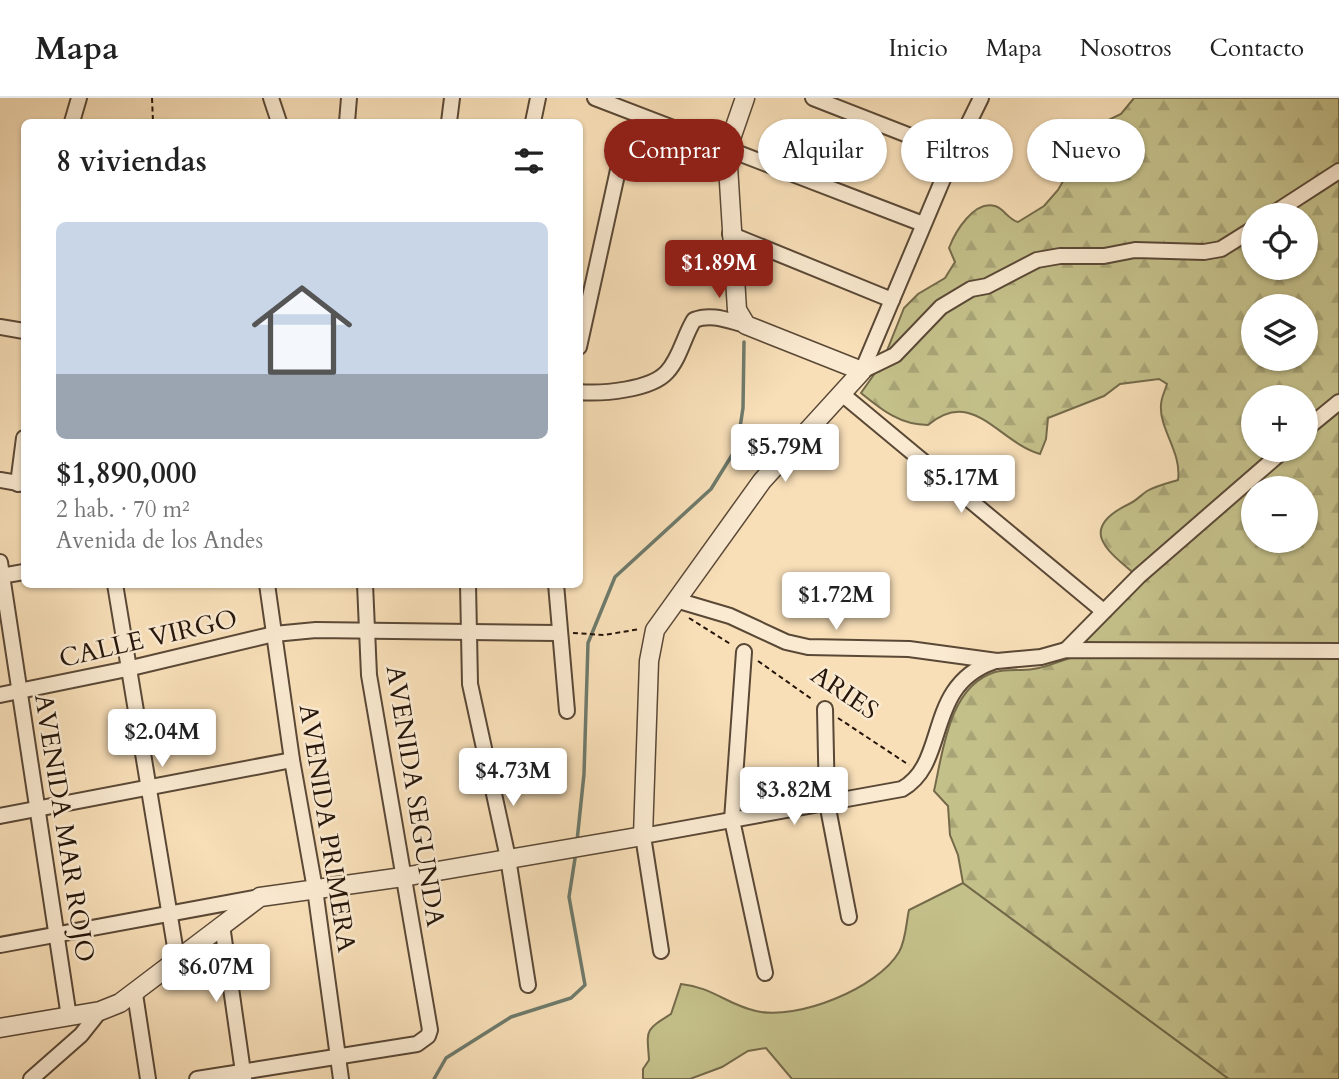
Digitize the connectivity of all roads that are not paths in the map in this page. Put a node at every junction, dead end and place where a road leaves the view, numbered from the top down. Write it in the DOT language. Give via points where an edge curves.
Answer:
graph roads {
  1 [pos="79,98"];
  2 [pos="271,98"];
  3 [pos="349,98"];
  4 [pos="452,98"];
  5 [pos="538,98"];
  6 [pos="595,98"];
  7 [pos="745,98"];
  8 [pos="813,98"];
  9 [pos="981,98"];
  10 [pos="625,104"];
  11 [pos="73,119"];
  12 [pos="278,119"];
  13 [pos="347,119"];
  14 [pos="449,119"];
  15 [pos="534,119"];
  16 [pos="658,119"];
  17 [pos="738,119"];
  18 [pos="971,119"];
  19 [pos="901,132"];
  20 [pos="744,156"];
  21 [pos="1339,171"];
  22 [pos="615,182"];
  23 [pos="728,182"];
  24 [pos="941,182"];
  25 [pos="1290,203"];
  26 [pos="923,224"];
  27 [pos="730,234"];
  28 [pos="1241,236"];
  29 [pos="892,300"];
  30 [pos="746,325"];
  31 [pos="0,327"];
  32 [pos="583,328"];
  33 [pos="21,330"];
  34 [pos="862,372"];
  35 [pos="583,392"];
  36 [pos="842,394"];
  37 [pos="1339,402"];
  38 [pos="1318,419"];
  39 [pos="1270,462"];
  40 [pos="0,480"];
  41 [pos="21,484"];
  42 [pos="1,571"];
  43 [pos="21,572"];
  44 [pos="116,588"];
  45 [pos="268,588"];
  46 [pos="365,588"];
  47 [pos="468,588"];
  48 [pos="556,588"];
  49 [pos="673,603"];
  50 [pos="1102,610"];
  51 [pos="366,631"];
  52 [pos="558,633"];
  53 [pos="274,634"];
  54 [pos="468,634"];
  55 [pos="1066,650"];
  56 [pos="1339,651"];
  57 [pos="744,652"];
  58 [pos="997,661"];
  59 [pos="127,669"];
  60 [pos="20,692"];
  61 [pos="0,695"];
  62 [pos="825,709"];
  63 [pos="567,711"];
  64 [pos="292,760"];
  65 [pos="148,790"];
  66 [pos="827,803"];
  67 [pos="38,810"];
  68 [pos="0,816"];
  69 [pos="733,820"];
  70 [pos="643,836"];
  71 [pos="508,858"];
  72 [pos="403,877"];
  73 [pos="315,890"];
  74 [pos="260,897"];
  75 [pos="169,913"];
  76 [pos="849,917"];
  77 [pos="222,925"];
  78 [pos="57,935"];
  79 [pos="0,945"];
  80 [pos="661,951"];
  81 [pos="177,959"];
  82 [pos="765,973"];
  83 [pos="528,985"];
  84 [pos="135,994"];
  85 [pos="100,1011"];
  86 [pos="69,1017"];
  87 [pos="0,1028"];
  88 [pos="338,1056"];
  89 [pos="243,1076"];
  90 [pos="31,1079"];
  91 [pos="148,1079"];
  92 [pos="197,1079"];
  93 [pos="341,1079"];
  1 -- 11 [label="street"];
  2 -- 12 [label="street"];
  3 -- 13 [label="street"];
  4 -- 14 [label="street"];
  5 -- 15 [label="street"];
  6 -- 10 [label="street"];
  7 -- 17 [label="street"];
  8 -- 19 [label="street"];
  9 -- 18 [label="street"];
  10 -- 16 [label="street"];
  20 -- 26 [label="street"];
  21 -- 25 [label="street"];
  22 -- 32 [label="street"];
  23 -- 27 [label="street"];
  24 -- 26 [label="street"];
  26 -- 29 [label="street"];
  27 -- 29 [label="street"];
  27 -- 30 [label="street" via="737,310"];
  28 -- 34 [label="street" via="1221,249 1203,252 1135,250 1037,260 941,307 895,355"];
  29 -- 34 [label="street"];
  30 -- 34 [label="street"];
  30 -- 35 [label="street" via="709,315 694,320 668,371 656,382 612,392"];
  31 -- 33 [label="street"];
  34 -- 36 [label="street"];
  36 -- 49 [label="street" via="762,481"];
  36 -- 50 [label="street"];
  37 -- 38 [label="street"];
  39 -- 50 [label="street"];
  40 -- 41 [label="street"];
  42 -- 43 [label="street"];
  42 -- 60 [label="street, AVENIDA MAR ROJO"];
  44 -- 59 [label="street"];
  45 -- 53 [label="street, AVENIDA PRIMERA"];
  46 -- 51 [label="street, AVENIDA SEGUNDA"];
  47 -- 54 [label="street"];
  48 -- 52 [label="street"];
  49 -- 58 [label="street" via="730,616 808,647 909,649"];
  49 -- 70 [label="street" via="655,630 649,661"];
  50 -- 55 [label="street"];
  51 -- 53 [label="street, CALLE VIRGO"];
  51 -- 54 [label="street, CALLE VIRGO"];
  51 -- 72 [label="street, AVENIDA SEGUNDA" via="369,675"];
  52 -- 54 [label="street, CALLE VIRGO"];
  52 -- 63 [label="street"];
  53 -- 59 [label="street, CALLE VIRGO"];
  53 -- 64 [label="street, AVENIDA PRIMERA"];
  54 -- 71 [label="street" via="470,684"];
  55 -- 56 [label="street"];
  55 -- 58 [label="street"];
  57 -- 69 [label="street"];
  58 -- 66 [label="street" via="978,667 951,695 921,773 902,789"];
  59 -- 60 [label="street, CALLE VIRGO"];
  59 -- 65 [label="street"];
  60 -- 61 [label="street, CALLE VIRGO"];
  60 -- 67 [label="street, AVENIDA MAR ROJO"];
  62 -- 66 [label="street"];
  64 -- 65 [label="street"];
  64 -- 73 [label="street, AVENIDA PRIMERA"];
  65 -- 67 [label="street"];
  65 -- 75 [label="street"];
  66 -- 69 [label="street"];
  66 -- 76 [label="street"];
  67 -- 68 [label="street"];
  67 -- 78 [label="street, AVENIDA MAR ROJO"];
  69 -- 70 [label="street"];
  69 -- 82 [label="street"];
  70 -- 71 [label="street"];
  70 -- 80 [label="street"];
  71 -- 72 [label="street"];
  71 -- 83 [label="street"];
  72 -- 73 [label="street"];
  72 -- 88 [label="street, AVENIDA SEGUNDA" via="428,1036 417,1044"];
  73 -- 74 [label="street"];
  73 -- 88 [label="street, AVENIDA PRIMERA"];
  74 -- 75 [label="street"];
  74 -- 77 [label="street"];
  75 -- 78 [label="street"];
  75 -- 81 [label="street"];
  77 -- 81 [label="street"];
  77 -- 89 [label="street"];
  78 -- 79 [label="street"];
  78 -- 86 [label="street, AVENIDA MAR ROJO"];
  81 -- 84 [label="street"];
  84 -- 85 [label="street"];
  84 -- 91 [label="street"];
  85 -- 86 [label="street"];
  85 -- 90 [label="street" via="81,1035"];
  86 -- 87 [label="street"];
  88 -- 89 [label="street"];
  88 -- 93 [label="street, AVENIDA PRIMERA"];
  89 -- 92 [label="street"];
}
